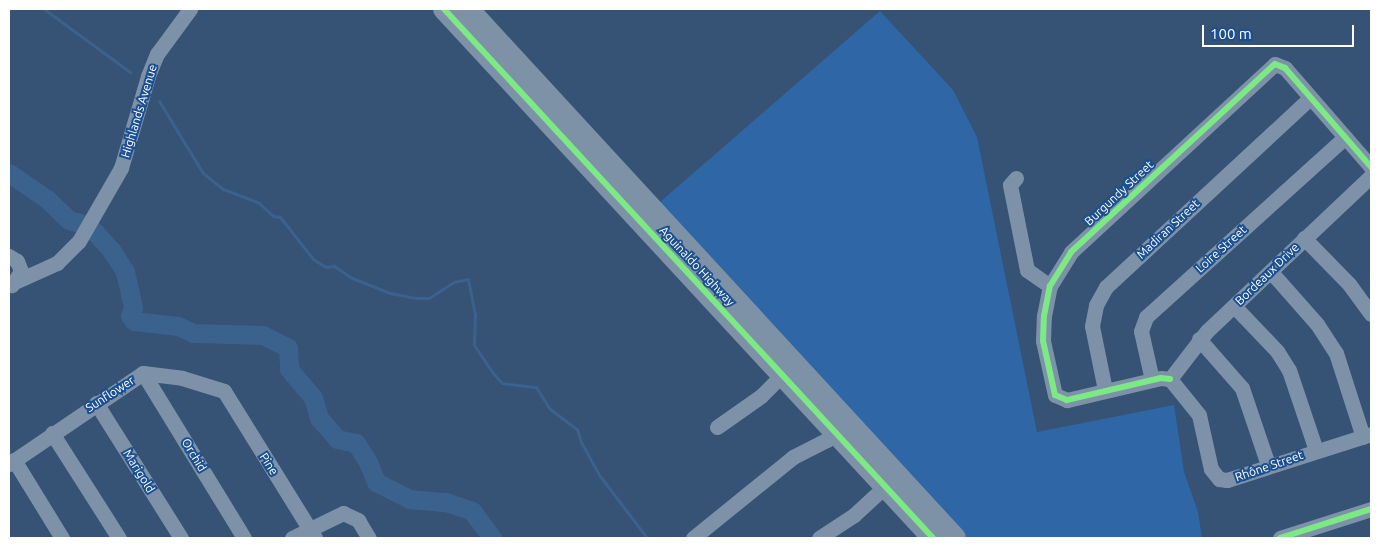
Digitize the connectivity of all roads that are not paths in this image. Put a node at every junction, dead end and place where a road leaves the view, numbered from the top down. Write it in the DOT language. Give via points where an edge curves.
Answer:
graph roads {
  1 [pos="190,9"];
  2 [pos="444,9"];
  3 [pos="468,9"];
  4 [pos="1310,98"];
  5 [pos="1345,137"];
  6 [pos="1371,168"];
  7 [pos="1371,176"];
  8 [pos="1016,178"];
  9 [pos="1304,238"];
  10 [pos="13,259"];
  11 [pos="57,263"];
  12 [pos="699,271"];
  13 [pos="1271,272"];
  14 [pos="13,284"];
  15 [pos="1050,286"];
  16 [pos="1234,306"];
  17 [pos="1371,314"];
  18 [pos="1199,339"];
  19 [pos="789,368"];
  20 [pos="143,372"];
  21 [pos="1170,379"];
  22 [pos="1152,380"];
  23 [pos="1105,390"];
  24 [pos="224,391"];
  25 [pos="96,403"];
  26 [pos="842,425"];
  27 [pos="717,428"];
  28 [pos="52,433"];
  29 [pos="1367,436"];
  30 [pos="1316,450"];
  31 [pos="12,462"];
  32 [pos="1268,465"];
  33 [pos="892,480"];
  34 [pos="1371,510"];
  35 [pos="312,533"];
  36 [pos="62,538"];
  37 [pos="119,538"];
  38 [pos="181,538"];
  39 [pos="244,538"];
  40 [pos="292,538"];
  41 [pos="369,538"];
  42 [pos="693,538"];
  43 [pos="819,538"];
  44 [pos="933,538"];
  45 [pos="955,538"];
  46 [pos="1280,538"];
  1 -- 11 [label="street, Highlands Avenue" via="158,54 148,76 130,148 78,241"];
  2 -- 12 [label="highway, Aguinaldo Highway"];
  3 -- 12 [label="highway, Aguinaldo Highway"];
  4 -- 5 [label="street, Burgundy Street"];
  4 -- 15 [label="street, Burgundy Street" via="1281,65 1275,64 1071,252"];
  4 -- 23 [label="street, Madiran Street" via="1106,288 1096,305 1092,326"];
  5 -- 6 [label="street, Burgundy Street"];
  5 -- 22 [label="street, Loire Street" via="1146,317 1141,331"];
  7 -- 9 [label="street, Bordeaux Drive"];
  8 -- 15 [label="street" via="1010,185 1027,270"];
  9 -- 13 [label="street, Bordeaux Drive"];
  9 -- 17 [label="street" via="1352,288"];
  10 -- 11 [label="street"];
  10 -- 14 [label="street" via="20,271"];
  11 -- 14 [label="street, Highlands Avenue"];
  12 -- 19 [label="highway, Aguinaldo Highway"];
  13 -- 16 [label="street, Bordeaux Drive"];
  13 -- 29 [label="street" via="1307,311 1332,346"];
  15 -- 23 [label="street, Burgundy Street" via="1044,341 1055,395 1066,400"];
  16 -- 18 [label="street, Bordeaux Drive"];
  16 -- 30 [label="street" via="1277,350 1289,370"];
  18 -- 21 [label="street, Bordeaux Drive"];
  18 -- 32 [label="street" via="1242,388"];
  19 -- 26 [label="highway, Aguinaldo Highway"];
  19 -- 27 [label="street" via="761,396"];
  20 -- 24 [label="street, Sunflower" via="182,378"];
  20 -- 25 [label="street, Sunflower"];
  20 -- 39 [label="street, Orchid"];
  21 -- 22 [label="street, Burgundy Street"];
  21 -- 32 [label="street, Rhône Street" via="1199,415 1214,475 1227,480"];
  22 -- 23 [label="street, Burgundy Street"];
  24 -- 35 [label="street, Pine"];
  25 -- 28 [label="street, Sunflower"];
  25 -- 38 [label="street, Marigold"];
  26 -- 33 [label="highway, Aguinaldo Highway"];
  26 -- 42 [label="street" via="827,440 793,457"];
  28 -- 31 [label="street, Sunflower"];
  28 -- 37 [label="street"];
  29 -- 30 [label="street, Rhône Street"];
  30 -- 32 [label="street, Rhône Street"];
  31 -- 36 [label="street"];
  33 -- 43 [label="street" via="854,515"];
  33 -- 44 [label="highway, Aguinaldo Highway"];
  33 -- 45 [label="highway, Aguinaldo Highway"];
  34 -- 46 [label="street"];
  35 -- 40 [label="street"];
  35 -- 41 [label="street" via="343,513 358,520"];
}
